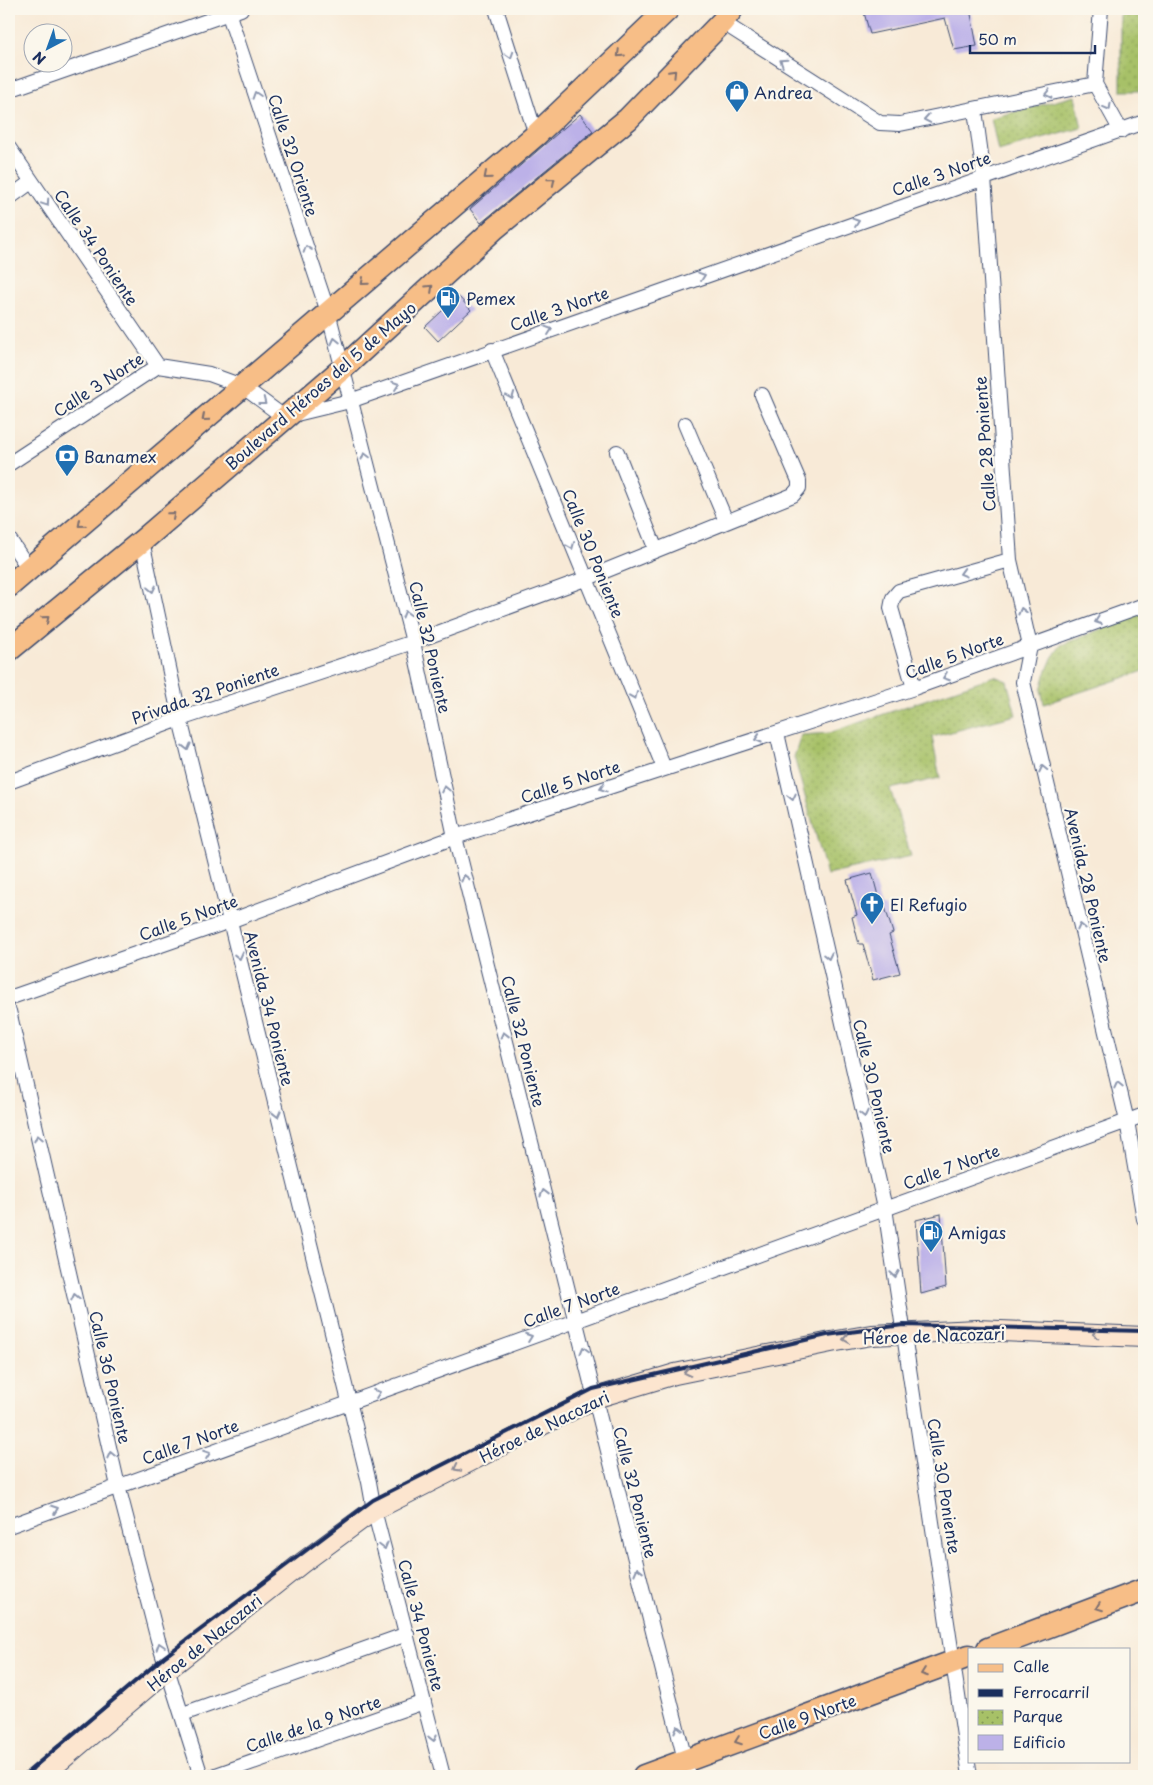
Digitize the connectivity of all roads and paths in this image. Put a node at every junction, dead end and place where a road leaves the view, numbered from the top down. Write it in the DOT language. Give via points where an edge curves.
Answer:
graph roads {
  1 [pos="496,9"];
  2 [pos="668,9"];
  3 [pos="1101,9"];
  4 [pos="232,10"];
  5 [pos="727,15"];
  6 [pos="1095,84"];
  7 [pos="9,90"];
  8 [pos="975,110"];
  9 [pos="1144,122"];
  10 [pos="1121,130"];
  11 [pos="536,135"];
  12 [pos="9,148"];
  13 [pos="984,176"];
  14 [pos="31,182"];
  15 [pos="9,198"];
  16 [pos="328,312"];
  17 [pos="492,350"];
  18 [pos="158,366"];
  19 [pos="342,369"];
  20 [pos="242,386"];
  21 [pos="762,395"];
  22 [pos="350,401"];
  23 [pos="284,417"];
  24 [pos="685,424"];
  25 [pos="617,452"];
  26 [pos="9,464"];
  27 [pos="726,521"];
  28 [pos="9,539"];
  29 [pos="142,541"];
  30 [pos="656,550"];
  31 [pos="1010,560"];
  32 [pos="29,569"];
  33 [pos="585,579"];
  34 [pos="9,586"];
  35 [pos="1144,605"];
  36 [pos="413,642"];
  37 [pos="1030,646"];
  38 [pos="9,650"];
  39 [pos="914,688"];
  40 [pos="180,719"];
  41 [pos="777,733"];
  42 [pos="664,768"];
  43 [pos="9,782"];
  44 [pos="455,837"];
  45 [pos="230,921"];
  46 [pos="9,998"];
  47 [pos="9,1011"];
  48 [pos="1144,1115"];
  49 [pos="1126,1121"];
  50 [pos="885,1208"];
  51 [pos="1144,1219"];
  52 [pos="576,1321"];
  53 [pos="904,1333"];
  54 [pos="1144,1337"];
  55 [pos="595,1398"];
  56 [pos="348,1403"];
  57 [pos="369,1482"];
  58 [pos="118,1486"];
  59 [pos="374,1510"];
  60 [pos="9,1526"];
  61 [pos="1144,1590"];
  62 [pos="407,1634"];
  63 [pos="991,1648"];
  64 [pos="962,1659"];
  65 [pos="167,1670"];
  66 [pos="424,1702"];
  67 [pos="183,1714"];
  68 [pos="968,1747"];
  69 [pos="969,1762"];
  70 [pos="687,1769"];
  71 [pos="42,1776"];
  72 [pos="201,1776"];
  73 [pos="213,1776"];
  74 [pos="443,1776"];
  75 [pos="644,1776"];
  76 [pos="970,1776"];
  1 -- 11 [label="street, one-way"];
  2 -- 11 [label="main road, one-way"];
  3 -- 6 [label="street"];
  4 -- 7 [label="street"];
  16 -- 4 [label="street, Calle 32 Oriente, one-way"];
  8 -- 5 [label="street, one-way" via="900,124 880,123"];
  19 -- 5 [label="main road, Boulevard Héroes del 5 de Mayo, one-way" via="495,228 628,119"];
  6 -- 8 [label="street, one-way"];
  6 -- 10 [label="street, one-way"];
  8 -- 13 [label="street, Calle 28 Poniente"];
  9 -- 10 [label="street, Calle 3 Norte"];
  10 -- 13 [label="street, Calle 3 Norte"];
  11 -- 16 [label="main road, one-way"];
  12 -- 14 [label="street, Calle 34 Poniente"];
  17 -- 13 [label="street, Calle 3 Norte, one-way"];
  13 -- 31 [label="street, Calle 28 Poniente"];
  14 -- 15 [label="street"];
  14 -- 18 [label="street, Calle 34 Poniente, one-way"];
  19 -- 16 [label="street, Calle 32 Poniente, one-way"];
  16 -- 20 [label="main road"];
  22 -- 17 [label="street, Calle 3 Norte, one-way"];
  17 -- 33 [label="street, Calle 30 Poniente, one-way"];
  18 -- 20 [label="street, Calle 3 Norte" via="209,374"];
  18 -- 26 [label="street, Calle 3 Norte"];
  19 -- 22 [label="street, Calle 32 Poniente"];
  19 -- 23 [label="main road, Boulevard Héroes del 5 de Mayo"];
  20 -- 23 [label="street, Calle 3 Norte, one-way"];
  20 -- 32 [label="main road, one-way"];
  21 -- 27 [label="street, Privada 32 Poniente" via="800,481 799,488 793,495"];
  22 -- 23 [label="street, Calle 3 Norte"];
  36 -- 22 [label="street, Calle 32 Poniente, one-way"];
  29 -- 23 [label="main road, Boulevard Héroes del 5 de Mayo, one-way"];
  24 -- 27 [label="street"];
  25 -- 30 [label="street"];
  27 -- 30 [label="street, Privada 32 Poniente"];
  28 -- 32 [label="street"];
  38 -- 29 [label="main road, Boulevard Héroes del 5 de Mayo, one-way"];
  29 -- 40 [label="street, Avenida 34 Poniente, one-way"];
  30 -- 33 [label="street, Privada 32 Poniente"];
  37 -- 31 [label="street, Avenida 28 Poniente, one-way"];
  31 -- 39 [label="street, one-way" via="899,591 893,598 891,608"];
  32 -- 34 [label="main road"];
  33 -- 36 [label="street, Privada 32 Poniente"];
  33 -- 42 [label="street, Calle 30 Poniente, one-way"];
  35 -- 37 [label="street, Calle 5 Norte, one-way"];
  36 -- 40 [label="street, Privada 32 Poniente"];
  44 -- 36 [label="street, Calle 32 Poniente, one-way"];
  37 -- 39 [label="street, Calle 5 Norte, one-way"];
  49 -- 37 [label="street, Avenida 28 Poniente, one-way" via="1023,682"];
  39 -- 41 [label="street, Calle 5 Norte"];
  40 -- 43 [label="street, Privada 32 Poniente"];
  40 -- 45 [label="street, Avenida 34 Poniente, one-way"];
  41 -- 42 [label="street, Calle 5 Norte, one-way"];
  41 -- 50 [label="street, Calle 30 Poniente, one-way"];
  42 -- 44 [label="street, Calle 5 Norte, one-way"];
  44 -- 45 [label="street, Calle 5 Norte"];
  52 -- 44 [label="street, Calle 32 Poniente, one-way"];
  45 -- 46 [label="street, Calle 5 Norte"];
  45 -- 56 [label="street, Avenida 34 Poniente, one-way"];
  58 -- 47 [label="street, Calle 36 Poniente, one-way"];
  48 -- 49 [label="street, Calle 7 Norte"];
  49 -- 50 [label="street, Calle 7 Norte"];
  49 -- 51 [label="street, Avenida 28 Poniente"];
  50 -- 52 [label="street, Calle 7 Norte"];
  50 -- 53 [label="street, Calle 30 Poniente, one-way"];
  55 -- 52 [label="street, Calle 32 Poniente, one-way"];
  56 -- 52 [label="street, Calle 7 Norte, one-way"];
  54 -- 53 [label="street, Héroe de Nacozari, one-way" via="977,1330"];
  53 -- 55 [label="street, Héroe de Nacozari, one-way" via="831,1342 675,1374"];
  53 -- 64 [label="street, Calle 30 Poniente"];
  55 -- 59 [label="street, Héroe de Nacozari, one-way"];
  70 -- 55 [label="street, Calle 32 Poniente, one-way"];
  56 -- 57 [label="street, Avenida 34 Poniente"];
  58 -- 56 [label="street, Calle 7 Norte, one-way"];
  57 -- 59 [label="street, Calle 34 Poniente"];
  60 -- 58 [label="street, Calle 7 Norte, one-way"];
  65 -- 58 [label="street, Calle 36 Poniente, one-way"];
  59 -- 62 [label="street, Calle 34 Poniente, one-way"];
  59 -- 65 [label="street, Héroe de Nacozari"];
  61 -- 63 [label="main road, one-way"];
  62 -- 66 [label="street, Calle 34 Poniente"];
  62 -- 67 [label="street"];
  64 -- 68 [label="street, Calle 30 Poniente"];
  64 -- 70 [label="main road, Calle 9 Norte, one-way"];
  65 -- 67 [label="street, Calle 36 Poniente"];
  65 -- 71 [label="street, Héroe de Nacozari"];
  66 -- 73 [label="street, Calle de la 9 Norte"];
  66 -- 74 [label="street, Calle 34 Poniente, one-way"];
  67 -- 72 [label="street, Calle 36 Poniente"];
  69 -- 76 [label="street, Calle 30 Poniente"];
  70 -- 75 [label="main road, Calle 9 Norte"];
}
